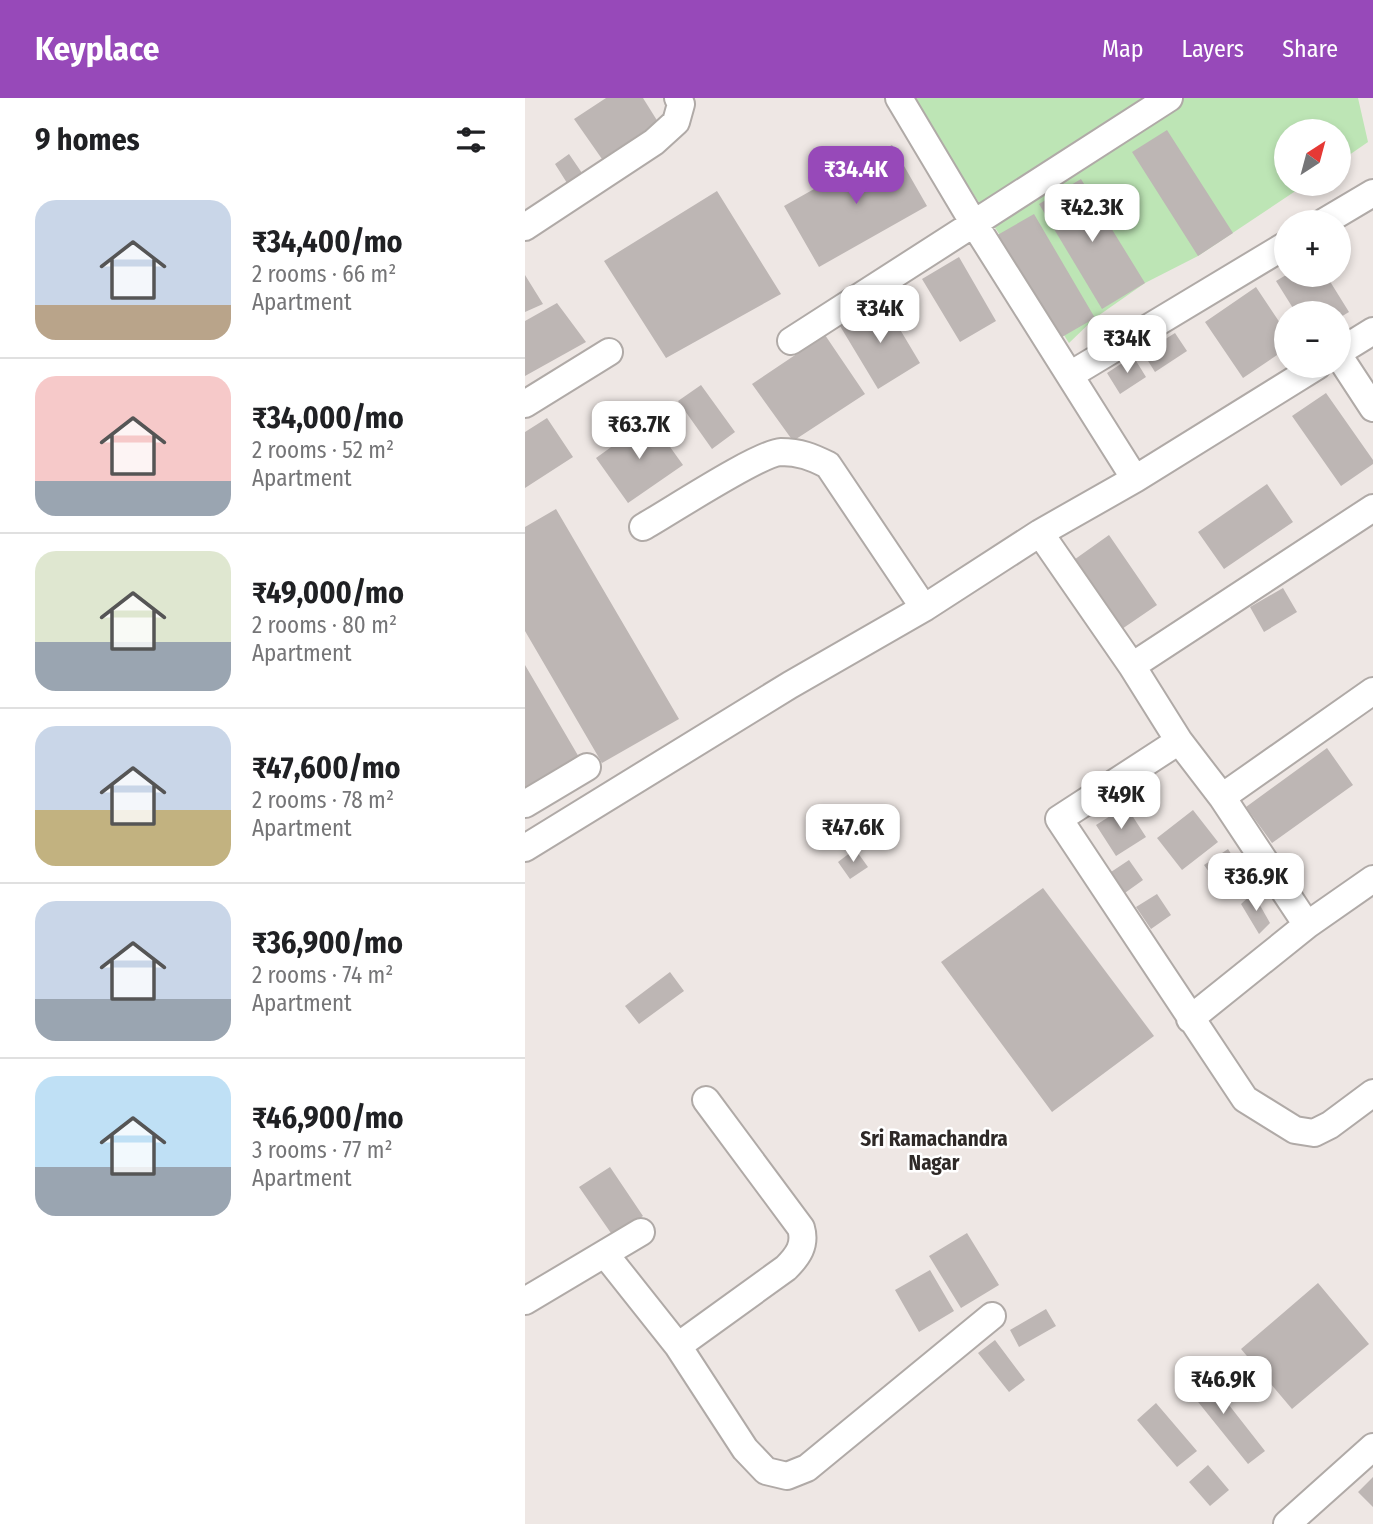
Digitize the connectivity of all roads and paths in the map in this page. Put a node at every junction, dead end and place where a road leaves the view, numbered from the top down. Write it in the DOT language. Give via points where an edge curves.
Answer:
graph roads {
  1 [pos="678,98"];
  2 [pos="899,98"];
  3 [pos="1170,98"];
  4 [pos="1373,193"];
  5 [pos="1344,210"];
  6 [pos="973,222"];
  7 [pos="525,227"];
  8 [pos="1274,252"];
  9 [pos="1373,331"];
  10 [pos="791,341"];
  11 [pos="1351,346"];
  12 [pos="608,352"];
  13 [pos="1351,373"];
  14 [pos="1070,375"];
  15 [pos="1298,378"];
  16 [pos="525,404"];
  17 [pos="1373,408"];
  18 [pos="1135,479"];
  19 [pos="1373,508"];
  20 [pos="643,527"];
  21 [pos="1040,533"];
  22 [pos="924,608"];
  23 [pos="1132,666"];
  24 [pos="1373,691"];
  25 [pos="1179,741"];
  26 [pos="548,790"];
  27 [pos="1222,797"];
  28 [pos="525,804"];
  29 [pos="594,806"];
  30 [pos="568,822"];
  31 [pos="527,843"];
  32 [pos="1373,879"];
  33 [pos="1307,925"];
  34 [pos="1190,1019"];
  35 [pos="1373,1093"];
  36 [pos="706,1100"];
  37 [pos="641,1232"];
  38 [pos="605,1254"];
  39 [pos="525,1301"];
  40 [pos="992,1316"];
  41 [pos="678,1346"];
  42 [pos="1373,1447"];
  43 [pos="1287,1524"];
  1 -- 7 [label="street" via="676,122 654,142"];
  2 -- 6 [label="street"];
  3 -- 6 [label="street"];
  4 -- 5 [label="street"];
  6 -- 10 [label="street"];
  6 -- 14 [label="street"];
  8 -- 14 [label="street"];
  9 -- 11 [label="street"];
  12 -- 16 [label="street"];
  13 -- 17 [label="street"];
  14 -- 18 [label="street"];
  15 -- 18 [label="street"];
  18 -- 21 [label="street"];
  19 -- 23 [label="street"];
  20 -- 22 [label="street" via="778,452 803,453 828,465"];
  21 -- 22 [label="street"];
  21 -- 23 [label="street"];
  22 -- 29 [label="street"];
  23 -- 25 [label="street"];
  24 -- 27 [label="street"];
  25 -- 27 [label="street"];
  25 -- 34 [label="street" via="1059,819"];
  26 -- 28 [label="street"];
  26 -- 29 [label="street" via="580,771"];
  26 -- 30 [label="street"];
  27 -- 33 [label="street"];
  29 -- 30 [label="street"];
  30 -- 31 [label="street"];
  32 -- 33 [label="street"];
  33 -- 34 [label="street"];
  34 -- 35 [label="street" via="1245,1099 1295,1130 1314,1133"];
  36 -- 41 [label="street" via="804,1238 786,1268"];
  37 -- 38 [label="street"];
  38 -- 39 [label="street"];
  38 -- 41 [label="street"];
  40 -- 41 [label="street" via="807,1468 787,1476 766,1471 745,1449"];
  42 -- 43 [label="street"];
}
